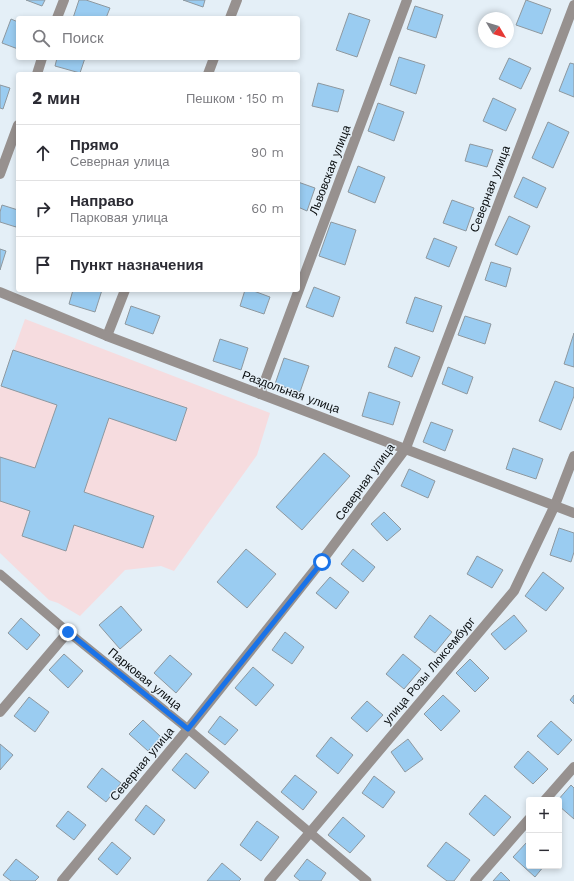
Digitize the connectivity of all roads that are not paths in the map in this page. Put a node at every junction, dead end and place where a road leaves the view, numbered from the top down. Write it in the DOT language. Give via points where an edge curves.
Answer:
graph roads {
  1 [pos="64,0"];
  2 [pos="236,0"];
  3 [pos="407,0"];
  4 [pos="574,5"];
  5 [pos="58,16"];
  6 [pos="231,16"];
  7 [pos="41,60"];
  8 [pos="213,60"];
  9 [pos="38,72"];
  10 [pos="209,72"];
  11 [pos="16,130"];
  12 [pos="0,174"];
  13 [pos="300,287"];
  14 [pos="0,292"];
  15 [pos="124,292"];
  16 [pos="298,292"];
  17 [pos="107,336"];
  18 [pos="260,394"];
  19 [pos="406,448"];
  20 [pos="574,456"];
  21 [pos="555,505"];
  22 [pos="574,512"];
  23 [pos="0,574"];
  24 [pos="68,632"];
  25 [pos="0,712"];
  26 [pos="188,729"];
  27 [pos="574,768"];
  28 [pos="549,797"];
  29 [pos="526,822"];
  30 [pos="309,833"];
  31 [pos="62,881"];
  32 [pos="269,881"];
  33 [pos="367,881"];
  34 [pos="475,881"];
  1 -- 5 [label="street"];
  2 -- 6 [label="street"];
  3 -- 13 [label="street, Львовская улица"];
  4 -- 19 [label="street, Северная улица"];
  7 -- 9 [label="street"];
  8 -- 10 [label="street"];
  11 -- 12 [label="street"];
  14 -- 17 [label="street, Раздольная улица"];
  15 -- 17 [label="street"];
  16 -- 18 [label="street, Львовская улица"];
  17 -- 18 [label="street, Раздольная улица"];
  18 -- 19 [label="street, Раздольная улица"];
  19 -- 21 [label="street, Раздольная улица"];
  19 -- 26 [label="street, Северная улица" via="322,562"];
  20 -- 21 [label="street, улица Розы Люксембург"];
  21 -- 22 [label="street, Раздольная улица"];
  21 -- 30 [label="street, улица Розы Люксембург" via="514,591"];
  23 -- 24 [label="lane, Парковая улица"];
  24 -- 25 [label="street"];
  24 -- 26 [label="lane, Парковая улица"];
  26 -- 30 [label="lane, Парковая улица"];
  26 -- 31 [label="street, Северная улица"];
  27 -- 28 [label="street"];
  29 -- 34 [label="street"];
  30 -- 32 [label="street, улица Розы Люксембург"];
  30 -- 33 [label="lane, Парковая улица"];
}
